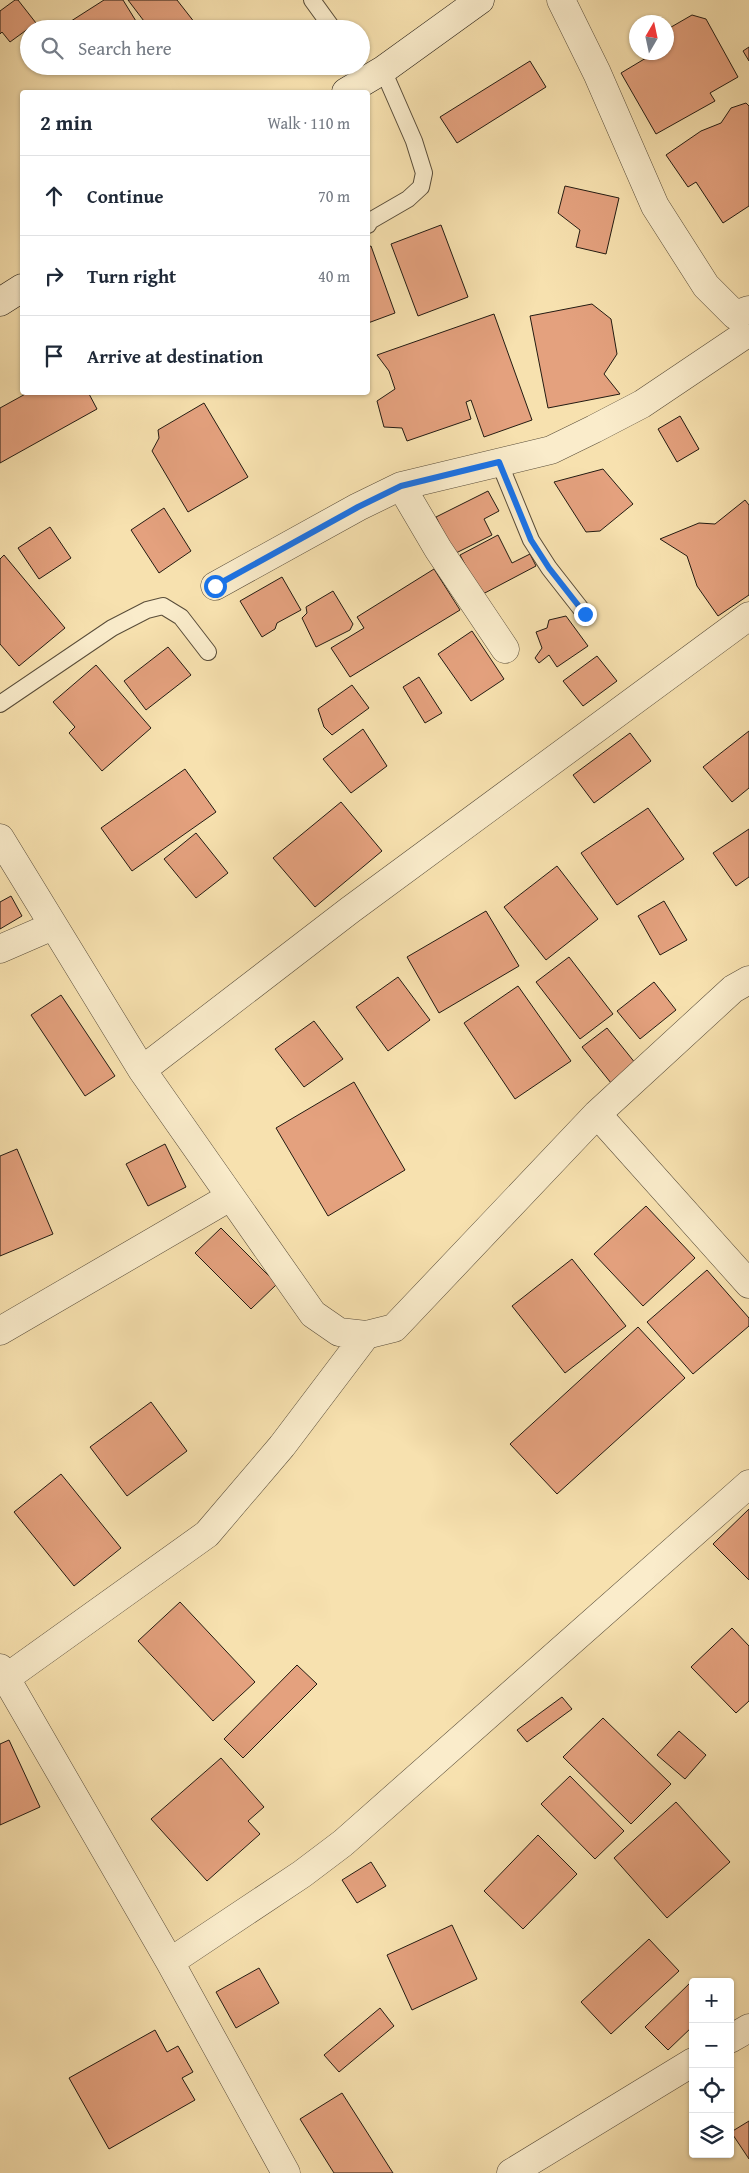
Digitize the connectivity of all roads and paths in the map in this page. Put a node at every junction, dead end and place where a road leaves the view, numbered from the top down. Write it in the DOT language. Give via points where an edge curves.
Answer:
graph roads {
  1 [pos="312,0"];
  2 [pos="480,0"];
  3 [pos="561,0"];
  4 [pos="326,20"];
  5 [pos="371,71"];
  6 [pos="366,75"];
  7 [pos="348,90"];
  8 [pos="370,221"];
  9 [pos="20,289"];
  10 [pos="0,302"];
  11 [pos="745,324"];
  12 [pos="499,462"];
  13 [pos="401,486"];
  14 [pos="215,586"];
  15 [pos="585,614"];
  16 [pos="749,616"];
  17 [pos="505,648"];
  18 [pos="208,652"];
  19 [pos="0,704"];
  20 [pos="0,838"];
  21 [pos="53,926"];
  22 [pos="0,949"];
  23 [pos="749,980"];
  24 [pos="142,1070"];
  25 [pos="597,1114"];
  26 [pos="230,1197"];
  27 [pos="749,1284"];
  28 [pos="0,1331"];
  29 [pos="366,1336"];
  30 [pos="749,1484"];
  31 [pos="3,1673"];
  32 [pos="170,1962"];
  33 [pos="749,2028"];
  34 [pos="734,2037"];
  35 [pos="689,2064"];
  36 [pos="286,2173"];
  37 [pos="511,2173"];
  1 -- 4 [label="lane"];
  2 -- 5 [label="street"];
  3 -- 11 [label="street" via="655,206 706,286"];
  5 -- 8 [label="lane" via="414,141 424,173 421,187 408,199"];
  6 -- 7 [label="street"];
  9 -- 10 [label="street"];
  11 -- 12 [label="street" via="642,404 551,450"];
  12 -- 13 [label="street"];
  12 -- 15 [label="lane" via="531,540"];
  13 -- 14 [label="street"];
  13 -- 17 [label="street" via="438,549"];
  16 -- 24 [label="street" via="350,910"];
  18 -- 19 [label="lane" via="181,616 163,606 147,610 112,628"];
  20 -- 21 [label="street"];
  21 -- 22 [label="street"];
  21 -- 24 [label="street"];
  23 -- 25 [label="street" via="734,989"];
  24 -- 26 [label="street"];
  25 -- 27 [label="street"];
  25 -- 29 [label="street" via="394,1328"];
  26 -- 28 [label="street"];
  26 -- 29 [label="street" via="313,1314 339,1332"];
  29 -- 31 [label="street" via="282,1446 207,1534"];
  30 -- 32 [label="street" via="343,1843"];
  31 -- 32 [label="street"];
  32 -- 36 [label="street"];
  33 -- 34 [label="street"];
  35 -- 37 [label="street"];
}
